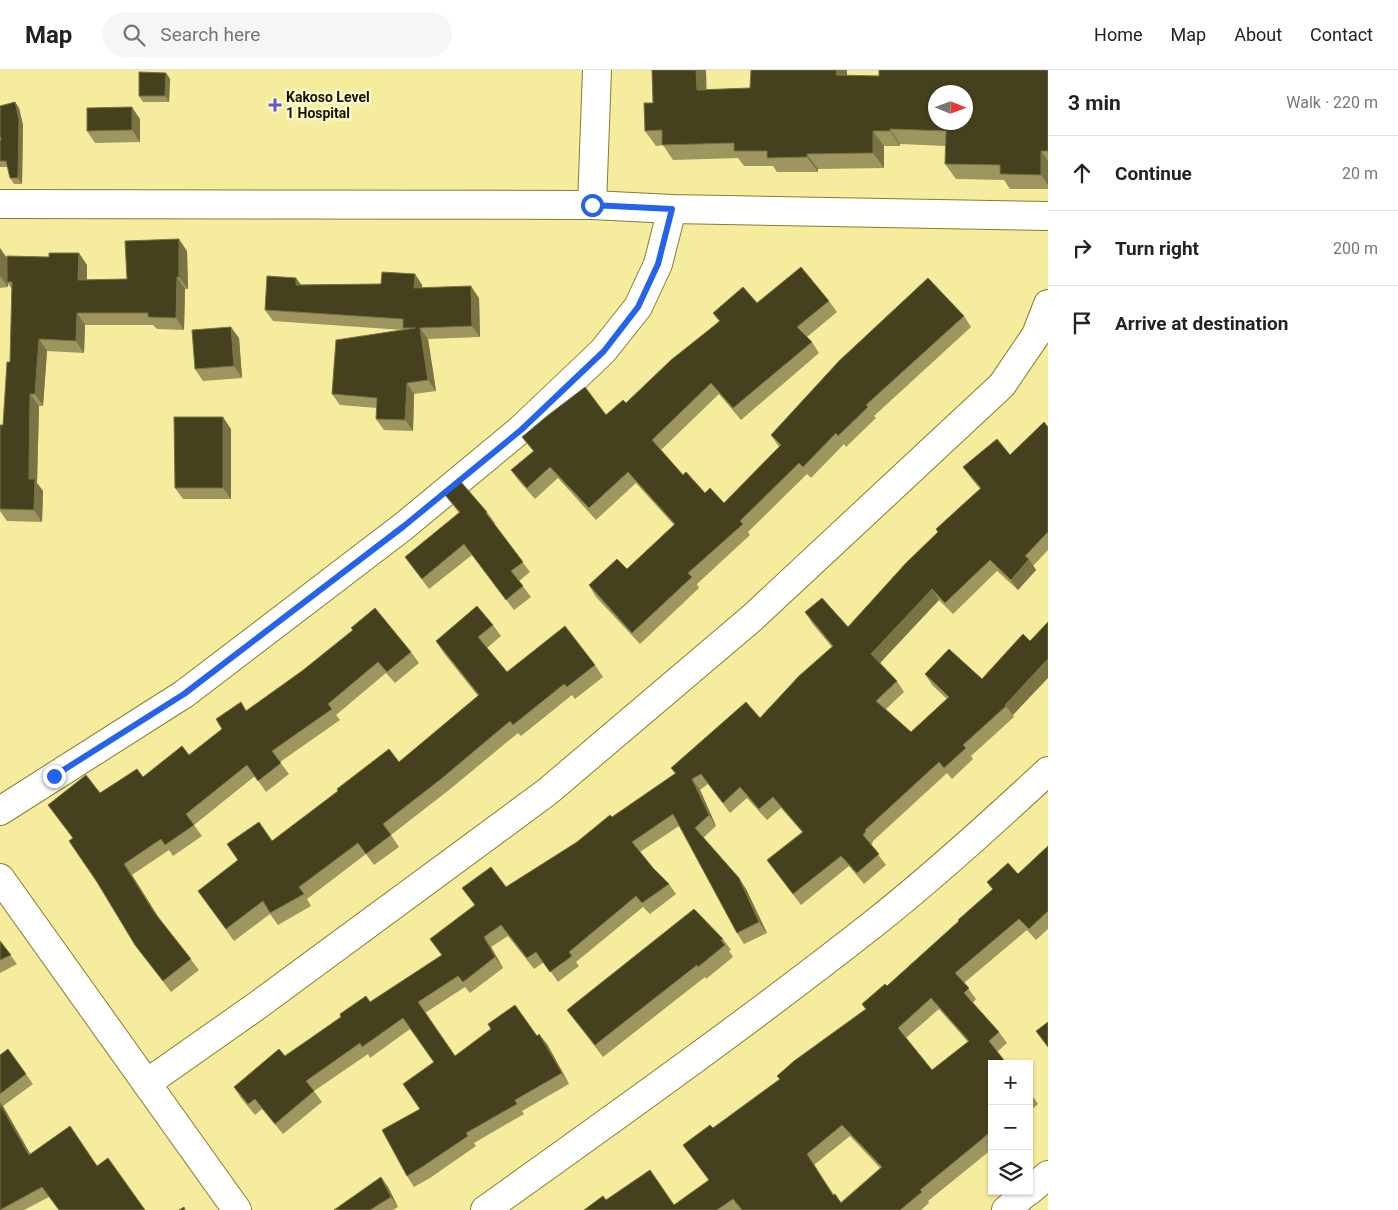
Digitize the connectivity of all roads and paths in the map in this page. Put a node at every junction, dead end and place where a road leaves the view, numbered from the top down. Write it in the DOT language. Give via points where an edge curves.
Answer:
graph roads {
  1 [pos="596,70"];
  2 [pos="0,204"];
  3 [pos="592,205"];
  4 [pos="672,209"];
  5 [pos="1048,216"];
  6 [pos="1048,304"];
  7 [pos="1048,771"];
  8 [pos="0,811"];
  9 [pos="0,878"];
  10 [pos="147,1083"];
  11 [pos="1048,1175"];
  12 [pos="1033,1188"];
  13 [pos="1024,1195"];
  14 [pos="237,1210"];
  15 [pos="485,1210"];
  16 [pos="1006,1210"];
  1 -- 3 [label="street"];
  2 -- 3 [label="street"];
  3 -- 4 [label="street"];
  4 -- 5 [label="street"];
  4 -- 8 [label="street" via="658,264 638,307 604,351 521,430 404,526 184,694"];
  6 -- 10 [label="street" via="1036,335 1002,384 752,618 547,792"];
  7 -- 15 [label="street" via="872,925 643,1098"];
  9 -- 10 [label="street"];
  10 -- 14 [label="street"];
  11 -- 12 [label="street"];
  13 -- 16 [label="street"];
}
